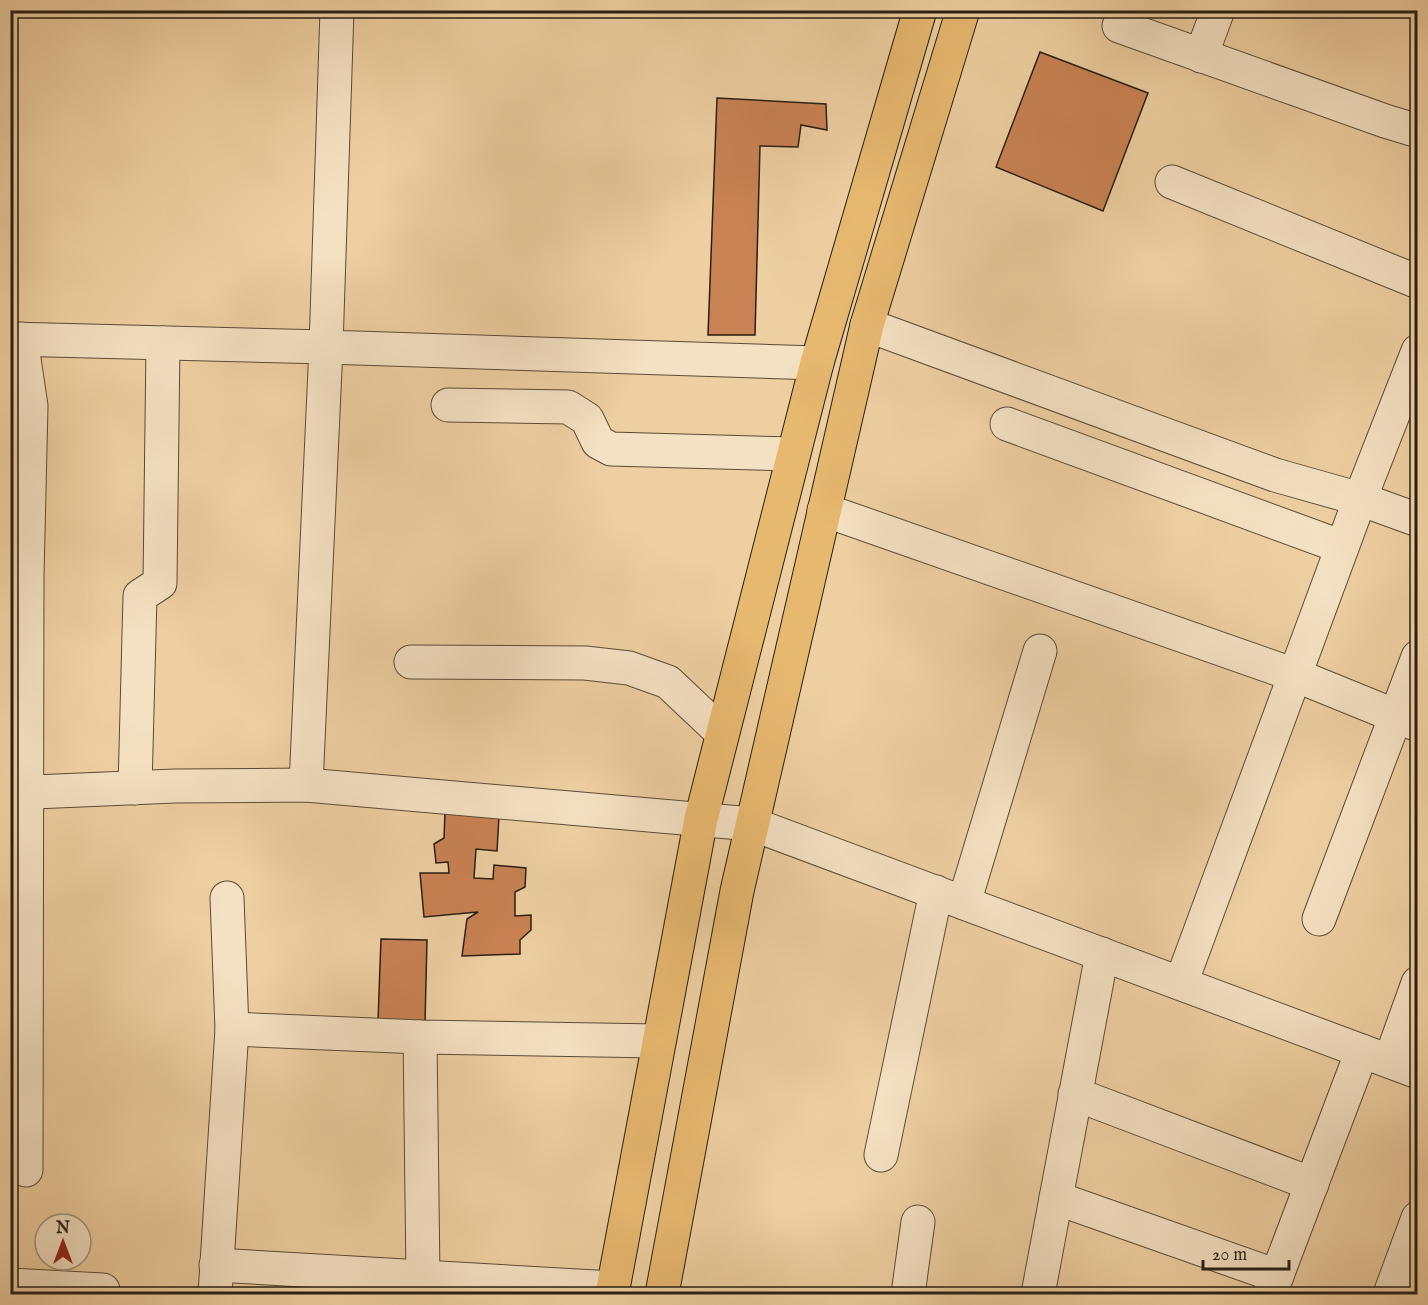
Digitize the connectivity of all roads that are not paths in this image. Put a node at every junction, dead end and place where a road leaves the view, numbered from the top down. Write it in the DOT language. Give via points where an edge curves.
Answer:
graph roads {
  1 [pos="337,10"];
  2 [pos="920,10"];
  3 [pos="963,10"];
  4 [pos="1218,10"];
  5 [pos="1119,26"];
  6 [pos="1202,56"];
  7 [pos="1418,131"];
  8 [pos="1172,182"];
  9 [pos="1418,282"];
  10 [pos="867,325"];
  11 [pos="16,339"];
  12 [pos="163,343"];
  13 [pos="326,347"];
  14 [pos="1418,351"];
  15 [pos="817,363"];
  16 [pos="448,405"];
  17 [pos="1006,424"];
  18 [pos="794,454"];
  19 [pos="1360,499"];
  20 [pos="824,510"];
  21 [pos="1418,520"];
  22 [pos="1342,547"];
  23 [pos="19,566"];
  24 [pos="1040,651"];
  25 [pos="1418,657"];
  26 [pos="411,662"];
  27 [pos="1295,675"];
  28 [pos="1406,720"];
  29 [pos="722,733"];
  30 [pos="306,785"];
  31 [pos="135,788"];
  32 [pos="19,792"];
  33 [pos="701,819"];
  34 [pos="752,824"];
  35 [pos="950,897"];
  36 [pos="227,898"];
  37 [pos="1319,919"];
  38 [pos="1102,954"];
  39 [pos="1181,983"];
  40 [pos="1418,983"];
  41 [pos="232,1029"];
  42 [pos="420,1037"];
  43 [pos="659,1041"];
  44 [pos="1390,1061"];
  45 [pos="1076,1095"];
  46 [pos="880,1155"];
  47 [pos="26,1170"];
  48 [pos="1312,1184"];
  49 [pos="1056,1198"];
  50 [pos="1418,1218"];
  51 [pos="918,1222"];
  52 [pos="423,1277"];
  53 [pos="216,1280"];
  54 [pos="1274,1285"];
  55 [pos="10,1286"];
  56 [pos="103,1290"];
  57 [pos="613,1291"];
  58 [pos="662,1294"];
  59 [pos="908,1294"];
  60 [pos="1038,1294"];
  61 [pos="1390,1294"];
  1 -- 13 [label="street"];
  2 -- 15 [label="main road"];
  3 -- 10 [label="main road"];
  4 -- 6 [label="street"];
  5 -- 6 [label="street"];
  6 -- 7 [label="street"];
  8 -- 9 [label="street"];
  10 -- 19 [label="street" via="1275,475"];
  10 -- 20 [label="main road"];
  11 -- 12 [label="street"];
  11 -- 23 [label="street" via="31,406"];
  12 -- 13 [label="street"];
  12 -- 31 [label="street" via="160,583 140,596"];
  13 -- 15 [label="street"];
  13 -- 30 [label="street"];
  14 -- 19 [label="street"];
  15 -- 18 [label="main road"];
  16 -- 18 [label="street" via="567,407 587,419 598,442 611,449"];
  17 -- 22 [label="street"];
  18 -- 29 [label="main road"];
  19 -- 21 [label="street"];
  19 -- 22 [label="street"];
  20 -- 27 [label="street"];
  20 -- 34 [label="main road"];
  22 -- 27 [label="street"];
  23 -- 32 [label="street"];
  24 -- 35 [label="street"];
  25 -- 28 [label="street"];
  26 -- 29 [label="street" via="585,663 629,668 668,682"];
  27 -- 28 [label="street"];
  27 -- 39 [label="street"];
  28 -- 37 [label="street"];
  29 -- 33 [label="main road"];
  30 -- 31 [label="street"];
  30 -- 33 [label="street"];
  31 -- 32 [label="street"];
  32 -- 47 [label="street"];
  33 -- 34 [label="street"];
  33 -- 43 [label="main road"];
  34 -- 35 [label="street"];
  34 -- 58 [label="main road"];
  35 -- 38 [label="street"];
  35 -- 46 [label="street"];
  36 -- 41 [label="street"];
  38 -- 39 [label="street"];
  38 -- 45 [label="street"];
  39 -- 44 [label="street"];
  40 -- 44 [label="street"];
  41 -- 42 [label="street"];
  41 -- 53 [label="street"];
  42 -- 43 [label="street"];
  42 -- 52 [label="street"];
  43 -- 57 [label="main road"];
  44 -- 48 [label="street"];
  45 -- 48 [label="street"];
  45 -- 49 [label="street"];
  48 -- 54 [label="street"];
  49 -- 54 [label="street"];
  49 -- 60 [label="street"];
  50 -- 61 [label="street"];
  51 -- 59 [label="street"];
  52 -- 53 [label="street"];
  52 -- 57 [label="street"];
  55 -- 56 [label="street"];
}
